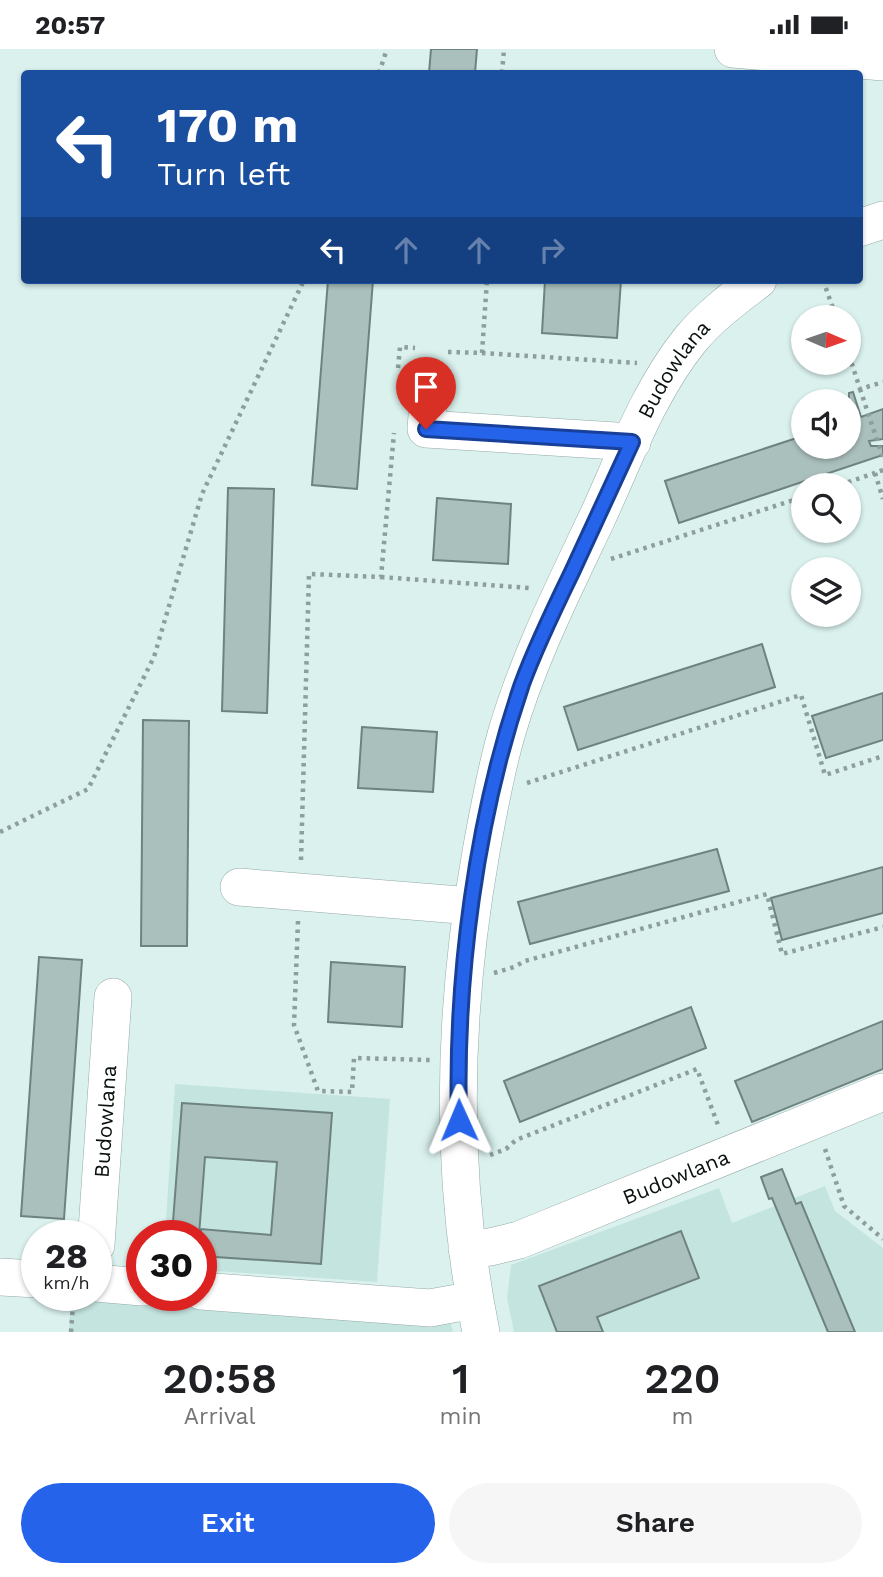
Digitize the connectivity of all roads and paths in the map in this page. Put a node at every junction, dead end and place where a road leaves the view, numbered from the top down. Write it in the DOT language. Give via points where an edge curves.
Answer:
graph roads {
  1 [pos="387,49"];
  2 [pos="504,49"];
  3 [pos="733,49"];
  4 [pos="883,62"];
  5 [pos="380,70"];
  6 [pos="502,70"];
  7 [pos="883,220"];
  8 [pos="863,226"];
  9 [pos="302,284"];
  10 [pos="487,284"];
  11 [pos="753,284"];
  12 [pos="825,284"];
  13 [pos="832,305"];
  14 [pos="482,353"];
  15 [pos="424,363"];
  16 [pos="666,375"];
  17 [pos="855,375"];
  18 [pos="883,382"];
  19 [pos="860,389"];
  20 [pos="861,392"];
  21 [pos="394,429"];
  22 [pos="632,442"];
  23 [pos="883,458"];
  24 [pos="883,470"];
  25 [pos="874,473"];
  26 [pos="861,478"];
  27 [pos="883,499"];
  28 [pos="791,501"];
  29 [pos="380,577"];
  30 [pos="567,581"];
  31 [pos="883,756"];
  32 [pos="491,795"];
  33 [pos="0,832"];
  34 [pos="239,887"];
  35 [pos="300,891"];
  36 [pos="472,906"];
  37 [pos="883,927"];
  38 [pos="486,975"];
  39 [pos="113,997"];
  40 [pos="436,1060"];
  41 [pos="883,1092"];
  42 [pos="815,1120"];
  43 [pos="729,1156"];
  44 [pos="485,1158"];
  45 [pos="98,1220"];
  46 [pos="883,1239"];
  47 [pos="467,1249"];
  48 [pos="0,1277"];
  49 [pos="21,1278"];
  50 [pos="217,1292"];
  51 [pos="72,1311"];
  52 [pos="478,1316"];
  53 [pos="71,1332"];
  1 -- 5 [label="path"];
  2 -- 6 [label="path"];
  3 -- 4 [label="street"];
  7 -- 8 [label="street"];
  9 -- 33 [label="path" via="202,494 154,657 88,789"];
  10 -- 14 [label="path"];
  11 -- 16 [label="street, Budowlana" via="691,339"];
  12 -- 13 [label="path"];
  14 -- 15 [label="path"];
  14 -- 16 [label="path" via="649,364"];
  15 -- 22 [label="street" via="426,429"];
  16 -- 22 [label="street, Budowlana"];
  17 -- 19 [label="path"];
  18 -- 19 [label="path"];
  20 -- 23 [label="path"];
  21 -- 29 [label="path"];
  22 -- 30 [label="street, Budowlana"];
  24 -- 25 [label="path"];
  25 -- 26 [label="path"];
  25 -- 27 [label="path"];
  28 -- 30 [label="path"];
  29 -- 30 [label="path"];
  29 -- 35 [label="path" via="309,574"];
  30 -- 32 [label="street, Budowlana" via="523,683"];
  31 -- 32 [label="path" via="825,775 801,695"];
  32 -- 36 [label="street, Budowlana"];
  34 -- 35 [label="street"];
  35 -- 36 [label="street"];
  35 -- 40 [label="path" via="294,1025 318,1091 352,1092 354,1058"];
  36 -- 47 [label="street, Budowlana" via="462,996 459,1095"];
  37 -- 38 [label="path" via="782,954 767,894"];
  39 -- 45 [label="street, Budowlana"];
  41 -- 42 [label="street, Budowlana"];
  42 -- 43 [label="street, Budowlana"];
  42 -- 46 [label="path" via="844,1206"];
  43 -- 44 [label="path" via="698,1069 516,1140"];
  43 -- 47 [label="street, Budowlana" via="519,1240"];
  47 -- 52 [label="street, Budowlana"];
  48 -- 49 [label="street"];
  50 -- 52 [label="street, Budowlana" via="429,1308"];
  51 -- 53 [label="path"];
}
